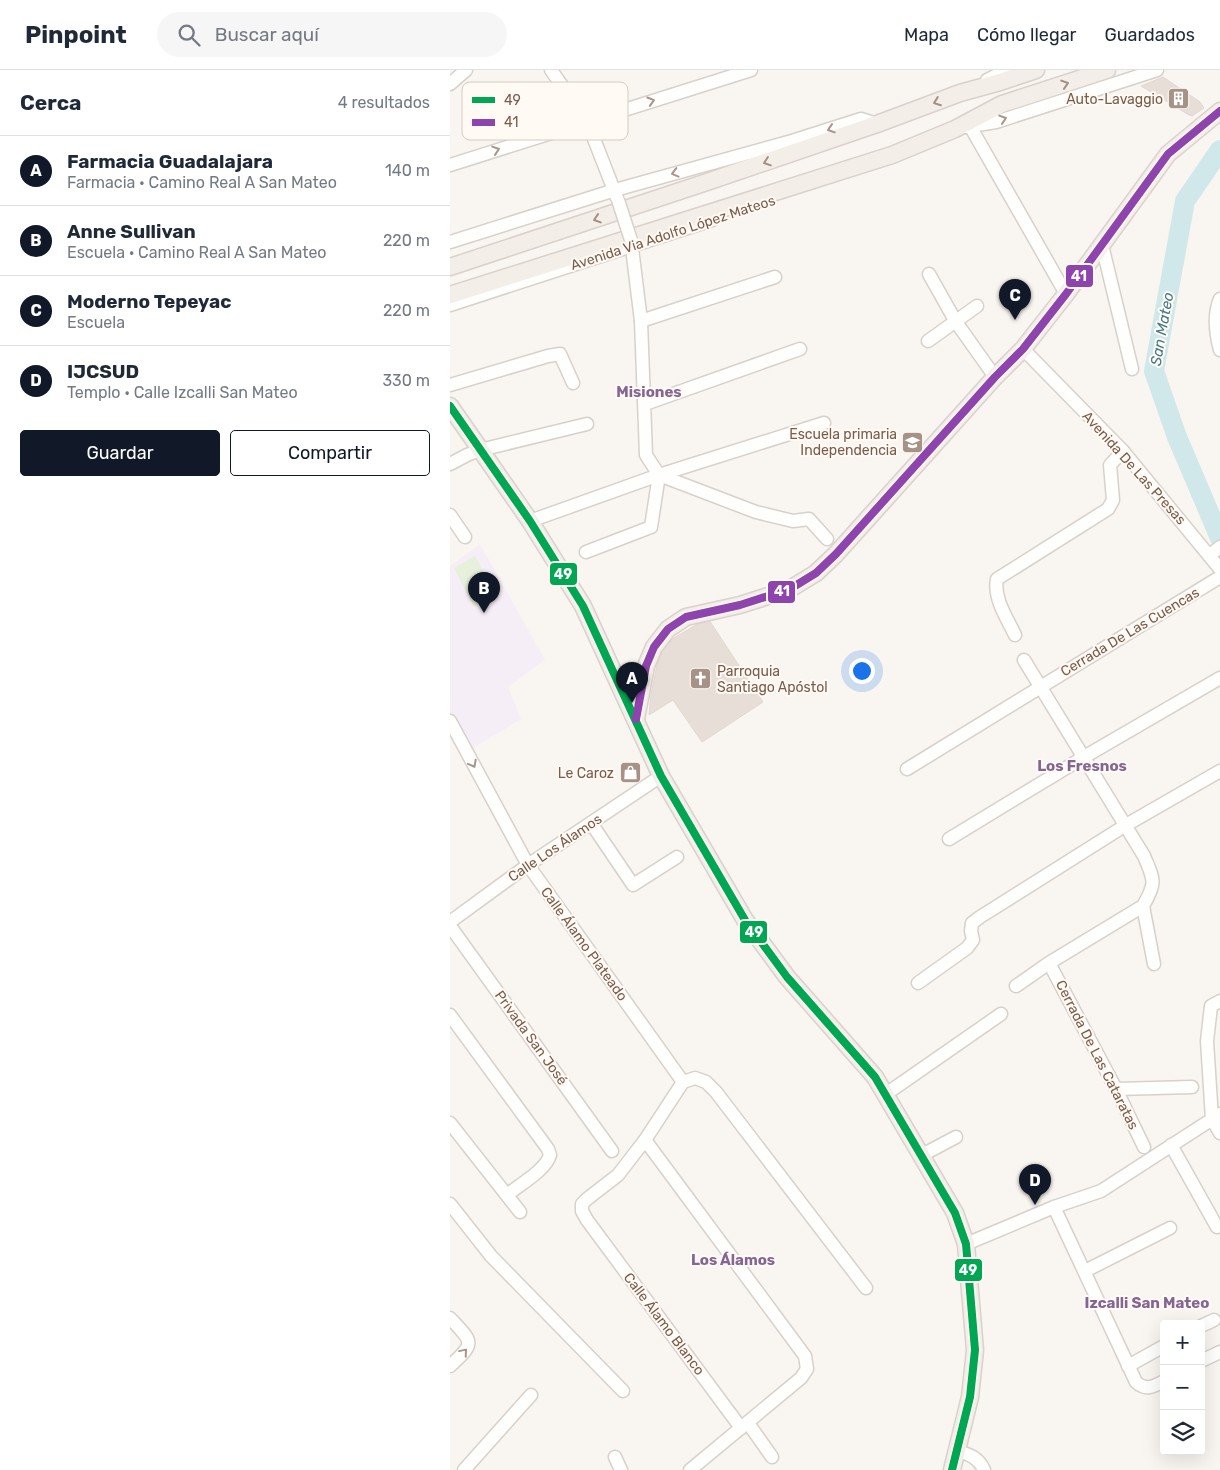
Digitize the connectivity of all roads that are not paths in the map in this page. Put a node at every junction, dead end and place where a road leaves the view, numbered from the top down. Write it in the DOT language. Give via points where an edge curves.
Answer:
graph roads {
  1 [pos="466,70"];
  2 [pos="551,70"];
  3 [pos="751,70"];
  4 [pos="1007,70"];
  5 [pos="1036,70"];
  6 [pos="1107,70"];
  7 [pos="1157,70"];
  8 [pos="559,82"];
  9 [pos="450,84"];
  10 [pos="960,93"];
  11 [pos="628,108"];
  12 [pos="1220,111"];
  13 [pos="877,124"];
  14 [pos="962,128"];
  15 [pos="528,140"];
  16 [pos="594,140"];
  17 [pos="892,155"];
  18 [pos="450,165"];
  19 [pos="616,195"];
  20 [pos="450,242"];
  21 [pos="632,243"];
  22 [pos="1102,245"];
  23 [pos="450,267"];
  24 [pos="929,274"];
  25 [pos="775,277"];
  26 [pos="1066,294"];
  27 [pos="450,295"];
  28 [pos="1220,299"];
  29 [pos="450,305"];
  30 [pos="978,306"];
  31 [pos="641,321"];
  32 [pos="956,322"];
  33 [pos="928,341"];
  34 [pos="800,349"];
  35 [pos="1023,349"];
  36 [pos="1220,350"];
  37 [pos="1132,370"];
  38 [pos="995,377"];
  39 [pos="574,383"];
  40 [pos="450,385"];
  41 [pos="645,404"];
  42 [pos="450,406"];
  43 [pos="824,423"];
  44 [pos="587,424"];
  45 [pos="480,450"];
  46 [pos="1123,451"];
  47 [pos="450,464"];
  48 [pos="659,475"];
  49 [pos="450,515"];
  50 [pos="530,521"];
  51 [pos="465,536"];
  52 [pos="827,539"];
  53 [pos="1215,551"];
  54 [pos="586,552"];
  55 [pos="1220,569"];
  56 [pos="1220,577"];
  57 [pos="1015,635"];
  58 [pos="1024,660"];
  59 [pos="1220,678"];
  60 [pos="1040,687"];
  61 [pos="636,719"];
  62 [pos="450,721"];
  63 [pos="1084,757"];
  64 [pos="907,769"];
  65 [pos="1220,771"];
  66 [pos="661,776"];
  67 [pos="591,823"];
  68 [pos="1126,825"];
  69 [pos="949,839"];
  70 [pos="677,857"];
  71 [pos="528,865"];
  72 [pos="1143,906"];
  73 [pos="450,922"];
  74 [pos="450,926"];
  75 [pos="1049,963"];
  76 [pos="1154,964"];
  77 [pos="918,983"];
  78 [pos="1016,986"];
  79 [pos="1220,1001"];
  80 [pos="1001,1014"];
  81 [pos="450,1015"];
  82 [pos="683,1082"];
  83 [pos="1192,1087"];
  84 [pos="1116,1089"];
  85 [pos="886,1094"];
  86 [pos="1216,1117"];
  87 [pos="450,1123"];
  88 [pos="1220,1133"];
  89 [pos="956,1137"];
  90 [pos="645,1140"];
  91 [pos="1171,1145"];
  92 [pos="1144,1147"];
  93 [pos="612,1151"];
  94 [pos="922,1155"];
  95 [pos="507,1195"];
  96 [pos="450,1204"];
  97 [pos="1054,1207"];
  98 [pos="520,1212"];
  99 [pos="1217,1227"];
  100 [pos="1170,1228"];
  101 [pos="966,1244"];
  102 [pos="1085,1271"];
  103 [pos="866,1288"];
  104 [pos="450,1318"];
  105 [pos="1214,1320"];
  106 [pos="1205,1324"];
  107 [pos="1160,1348"];
  108 [pos="1220,1352"];
  109 [pos="1205,1360"];
  110 [pos="450,1366"];
  111 [pos="1128,1366"];
  112 [pos="1160,1383"];
  113 [pos="623,1390"];
  114 [pos="531,1395"];
  115 [pos="744,1425"];
  116 [pos="957,1451"];
  117 [pos="615,1457"];
  118 [pos="772,1457"];
  119 [pos="464,1470"];
  120 [pos="621,1470"];
  121 [pos="690,1470"];
  122 [pos="952,1470"];
  123 [pos="984,1470"];
  1 -- 9 [label="street"];
  2 -- 8 [label="street"];
  11 -- 3 [label="street, one-way"];
  4 -- 10 [label="street"];
  5 -- 10 [label="main road"];
  14 -- 6 [label="main road, Avenida Via Adolfo López Mateos, one-way" via="1002,104"];
  14 -- 7 [label="street, one-way" via="996,122"];
  10 -- 13 [label="main road, one-way"];
  12 -- 22 [label="main road" via="1168,154"];
  13 -- 19 [label="street, one-way" via="861,119"];
  13 -- 23 [label="main road, one-way"];
  14 -- 17 [label="main road, Avenida Via Adolfo López Mateos"];
  14 -- 26 [label="street"];
  18 -- 15 [label="street, one-way"];
  16 -- 19 [label="street"];
  17 -- 21 [label="street, Avenida Via Adolfo López Mateos" via="877,167"];
  17 -- 27 [label="main road, Avenida Via Adolfo López Mateos"];
  19 -- 20 [label="street"];
  19 -- 21 [label="street, bridge"];
  21 -- 29 [label="street, Avenida Via Adolfo López Mateos"];
  21 -- 31 [label="street"];
  22 -- 26 [label="main road"];
  22 -- 37 [label="street"];
  24 -- 32 [label="street"];
  25 -- 31 [label="street"];
  26 -- 35 [label="main road"];
  28 -- 36 [label="street" via="1216,334"];
  30 -- 32 [label="street"];
  31 -- 41 [label="street"];
  32 -- 33 [label="street"];
  32 -- 38 [label="street"];
  34 -- 41 [label="street"];
  35 -- 38 [label="main road"];
  35 -- 46 [label="street, Avenida De Las Presas"];
  38 -- 61 [label="main road" via="816,573 790,589 686,617 668,629 654,647 646,666"];
  39 -- 40 [label="street" via="560,354"];
  41 -- 48 [label="street" via="646,455"];
  42 -- 45 [label="main road"];
  43 -- 48 [label="street"];
  44 -- 45 [label="street"];
  45 -- 47 [label="street"];
  45 -- 50 [label="main road"];
  46 -- 53 [label="street, Avenida De Las Presas"];
  46 -- 57 [label="street" via="1110,465 1113,500 1108,509 998,579 997,595"];
  48 -- 50 [label="street"];
  48 -- 52 [label="street" via="756,512 793,521 813,514"];
  48 -- 54 [label="street" via="651,527"];
  49 -- 51 [label="street"];
  50 -- 61 [label="main road" via="583,606"];
  53 -- 55 [label="street, Avenida De Las Presas"];
  56 -- 60 [label="street, Cerrada De Las Cuencas"];
  58 -- 60 [label="street"];
  59 -- 63 [label="street"];
  60 -- 63 [label="street"];
  60 -- 64 [label="street, Cerrada De Las Cuencas"];
  61 -- 66 [label="main road"];
  62 -- 71 [label="street, Calle Álamo Plateado, one-way"];
  63 -- 68 [label="street"];
  63 -- 69 [label="street"];
  65 -- 68 [label="street"];
  66 -- 67 [label="street, Calle Los Álamos"];
  66 -- 85 [label="main road" via="745,920 787,978 875,1077"];
  67 -- 70 [label="street" via="633,885"];
  67 -- 71 [label="street, Calle Los Álamos"];
  68 -- 72 [label="street" via="1154,881"];
  68 -- 77 [label="street" via="972,923 973,940 968,948"];
  71 -- 73 [label="street, Calle Los Álamos"];
  71 -- 82 [label="street, Calle Álamo Plateado"];
  72 -- 75 [label="street"];
  72 -- 76 [label="street"];
  74 -- 93 [label="street, Privada San José"];
  75 -- 78 [label="street"];
  75 -- 84 [label="street, Cerrada De Las Cataratas"];
  79 -- 86 [label="street" via="1212,1006 1207,1042"];
  80 -- 85 [label="street"];
  81 -- 95 [label="street" via="550,1155 549,1161"];
  82 -- 90 [label="street"];
  82 -- 103 [label="street" via="696,1078 716,1092"];
  83 -- 84 [label="street"];
  84 -- 92 [label="street, Cerrada De Las Cataratas"];
  85 -- 94 [label="main road"];
  86 -- 88 [label="street"];
  86 -- 91 [label="street"];
  87 -- 95 [label="street"];
  89 -- 94 [label="street"];
  90 -- 115 [label="street, Calle Álamo Blanco" via="618,1175 586,1199 582,1211"];
  90 -- 115 [label="street" via="806,1356 807,1369 801,1378"];
  91 -- 97 [label="street" via="1101,1191"];
  91 -- 99 [label="street"];
  94 -- 101 [label="main road" via="955,1213"];
  95 -- 98 [label="street"];
  96 -- 113 [label="street" via="491,1256"];
  97 -- 101 [label="street"];
  97 -- 102 [label="street"];
  100 -- 102 [label="street"];
  101 -- 116 [label="main road" via="975,1350 970,1397"];
  102 -- 111 [label="street"];
  110 -- 104 [label="street, one-way" via="470,1345 466,1335"];
  105 -- 106 [label="street"];
  107 -- 111 [label="street"];
  108 -- 109 [label="street"];
  111 -- 112 [label="street" via="1141,1386 1148,1388"];
  114 -- 119 [label="street"];
  115 -- 118 [label="street, Calle Álamo Blanco"];
  115 -- 121 [label="street"];
  116 -- 122 [label="main road"];
  116 -- 123 [label="street" via="977,1459"];
  117 -- 120 [label="street"];
}
